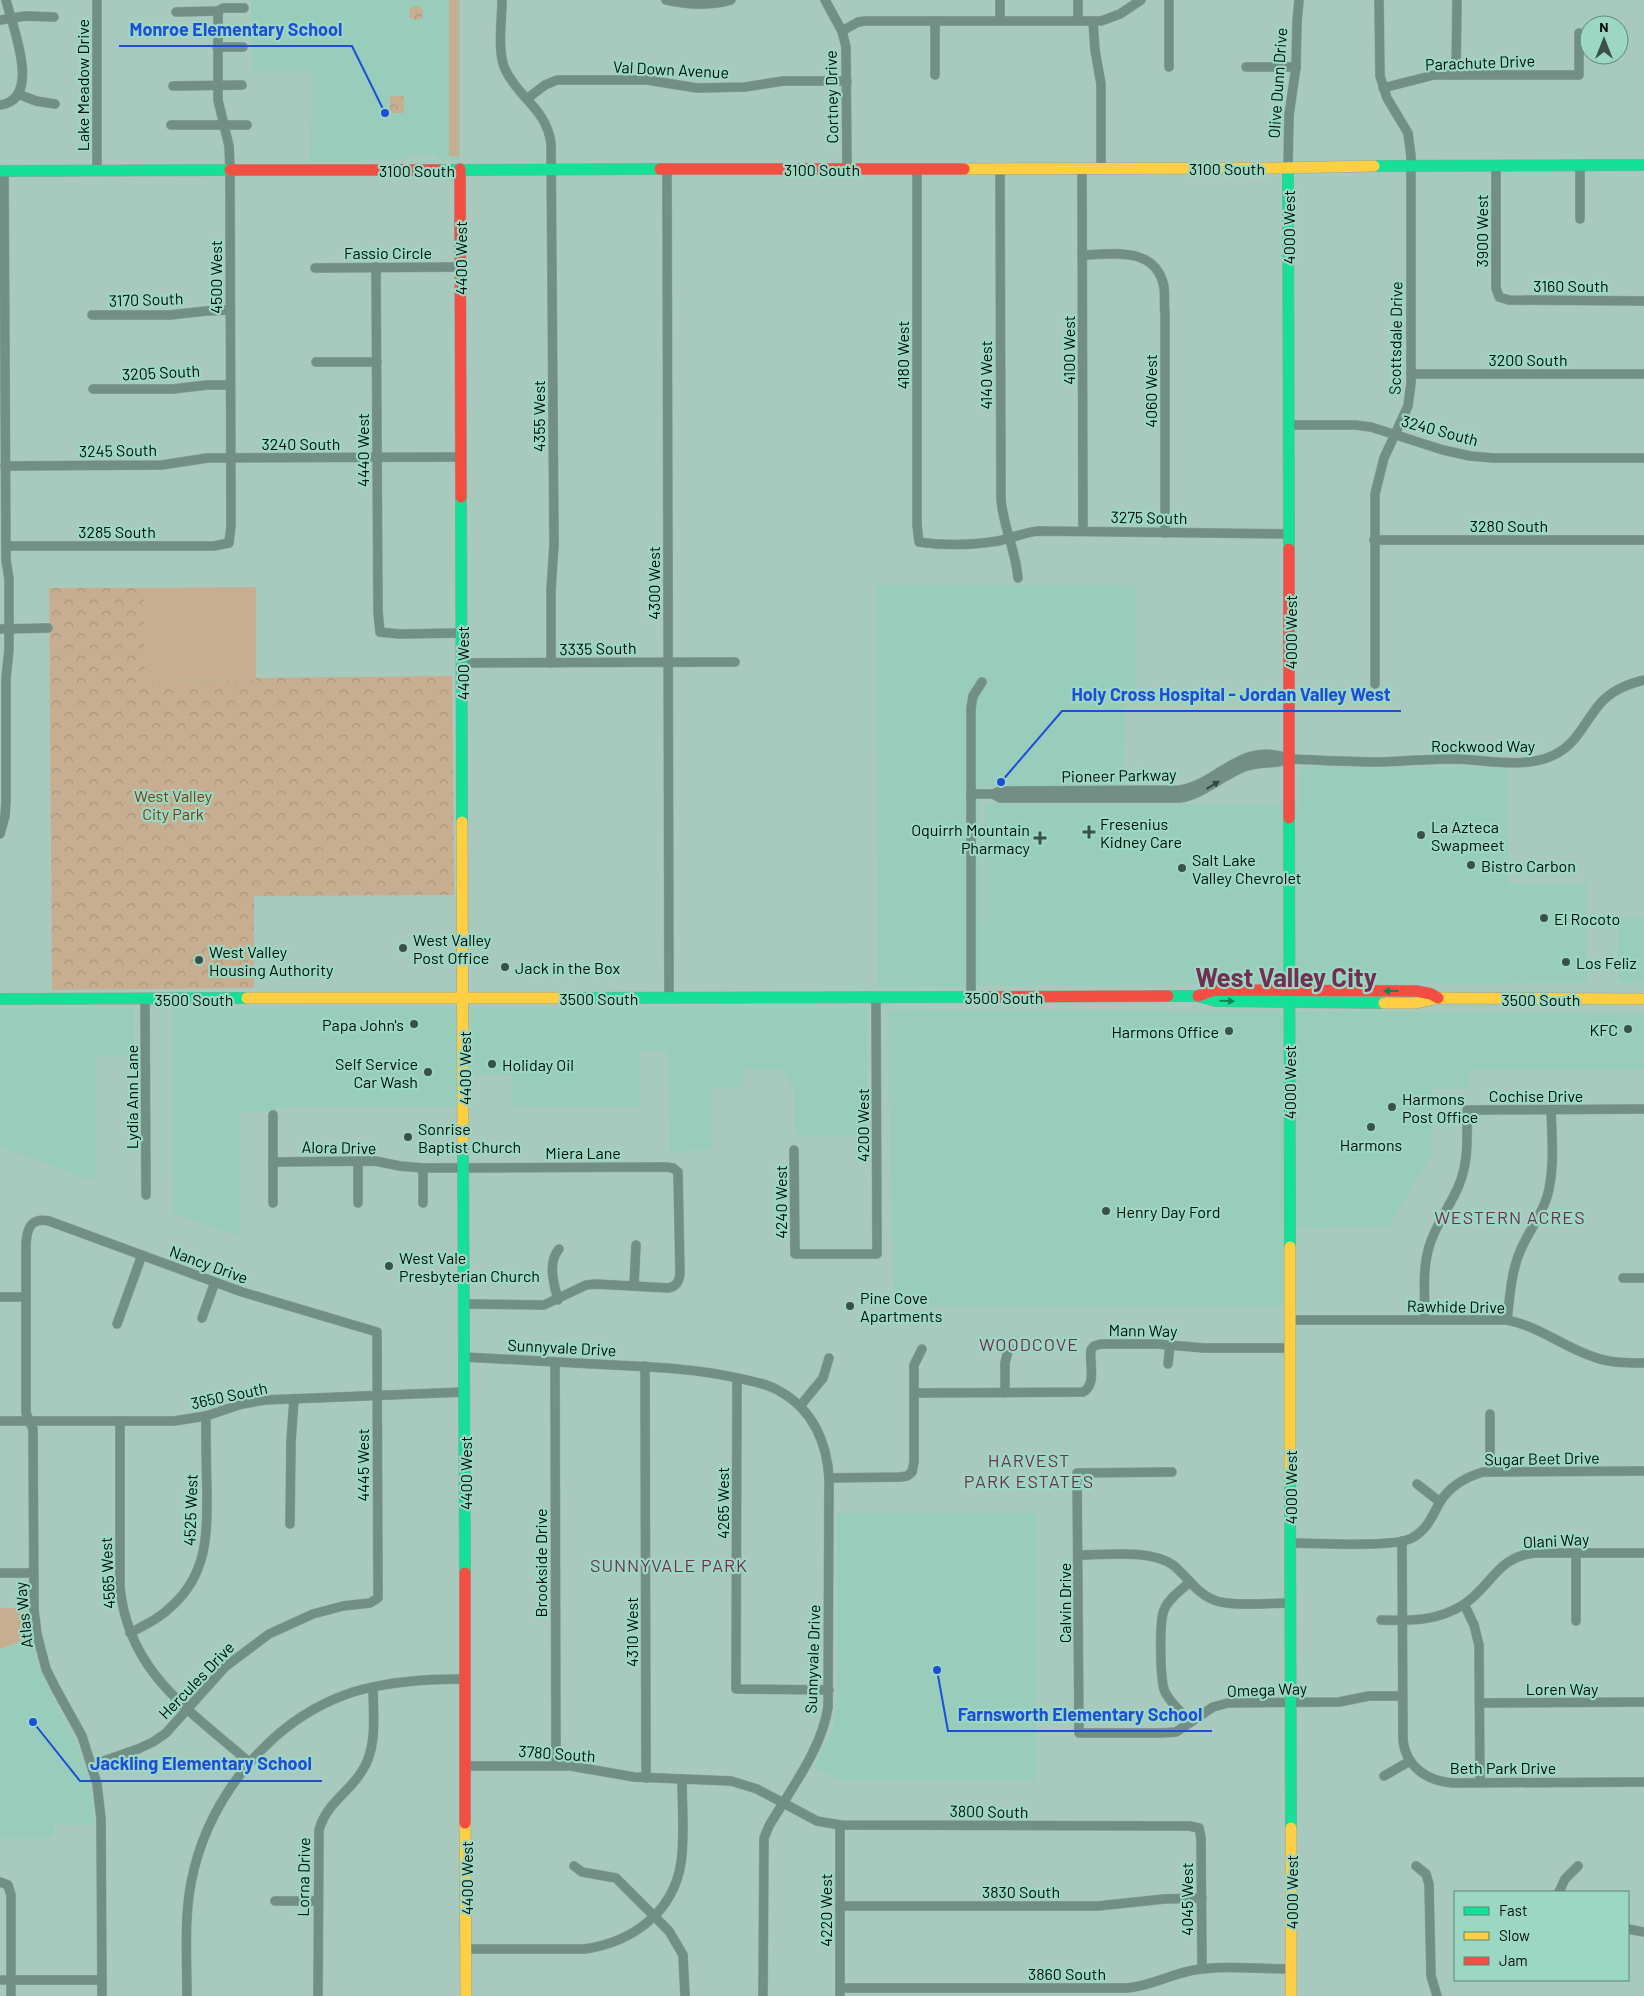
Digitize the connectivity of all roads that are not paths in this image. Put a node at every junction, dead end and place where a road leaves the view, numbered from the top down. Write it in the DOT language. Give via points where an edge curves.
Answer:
graph roads {
  1 [pos="6,0"];
  2 [pos="97,0"];
  3 [pos="502,0"];
  4 [pos="666,0"];
  5 [pos="731,0"];
  6 [pos="825,0"];
  7 [pos="1000,0"];
  8 [pos="1078,0"];
  9 [pos="1141,0"];
  10 [pos="1168,0"];
  11 [pos="1299,0"];
  12 [pos="1379,0"];
  13 [pos="1456,0"];
  14 [pos="244,8"];
  15 [pos="176,12"];
  16 [pos="218,12"];
  17 [pos="54,16"];
  18 [pos="11,18"];
  19 [pos="0,20"];
  20 [pos="1000,21"];
  21 [pos="1078,21"];
  22 [pos="1093,21"];
  23 [pos="935,22"];
  24 [pos="842,31"];
  25 [pos="217,47"];
  26 [pos="243,47"];
  27 [pos="1579,65"];
  28 [pos="1169,67"];
  29 [pos="1246,67"];
  30 [pos="1296,67"];
  31 [pos="935,75"];
  32 [pos="1456,75"];
  33 [pos="847,81"];
  34 [pos="217,85"];
  35 [pos="242,85"];
  36 [pos="174,86"];
  37 [pos="1383,88"];
  38 [pos="18,94"];
  39 [pos="528,98"];
  40 [pos="55,104"];
  41 [pos="0,105"];
  42 [pos="246,124"];
  43 [pos="170,125"];
  44 [pos="224,125"];
  45 [pos="1412,166"];
  46 [pos="1496,166"];
  47 [pos="1580,166"];
  48 [pos="1644,166"];
  49 [pos="917,168"];
  50 [pos="1000,168"];
  51 [pos="1082,168"];
  52 [pos="1101,168"];
  53 [pos="1288,168"];
  54 [pos="460,169"];
  55 [pos="551,169"];
  56 [pos="667,169"];
  57 [pos="847,169"];
  58 [pos="97,170"];
  59 [pos="230,170"];
  60 [pos="2,171"];
  61 [pos="1580,219"];
  62 [pos="1082,255"];
  63 [pos="2,263"];
  64 [pos="376,267"];
  65 [pos="460,267"];
  66 [pos="315,268"];
  67 [pos="1499,296"];
  68 [pos="1644,301"];
  69 [pos="230,310"];
  70 [pos="92,315"];
  71 [pos="2,360"];
  72 [pos="316,362"];
  73 [pos="377,362"];
  74 [pos="1411,374"];
  75 [pos="1644,374"];
  76 [pos="230,385"];
  77 [pos="92,389"];
  78 [pos="1289,425"];
  79 [pos="1395,434"];
  80 [pos="378,457"];
  81 [pos="461,457"];
  82 [pos="231,458"];
  83 [pos="1644,458"];
  84 [pos="5,466"];
  85 [pos="1083,531"];
  86 [pos="1165,533"];
  87 [pos="1289,534"];
  88 [pos="1009,537"];
  89 [pos="1374,540"];
  90 [pos="1644,540"];
  91 [pos="229,543"];
  92 [pos="6,546"];
  93 [pos="1018,578"];
  94 [pos="5,628"];
  95 [pos="48,628"];
  96 [pos="461,633"];
  97 [pos="668,662"];
  98 [pos="735,662"];
  99 [pos="462,663"];
  100 [pos="551,663"];
  101 [pos="1644,680"];
  102 [pos="982,682"];
  103 [pos="1374,684"];
  104 [pos="1290,759"];
  105 [pos="971,794"];
  106 [pos="0,834"];
  107 [pos="876,997"];
  108 [pos="971,997"];
  109 [pos="1290,997"];
  110 [pos="464,998"];
  111 [pos="669,998"];
  112 [pos="0,999"];
  113 [pos="145,999"];
  114 [pos="1644,999"];
  115 [pos="1644,1109"];
  116 [pos="1552,1110"];
  117 [pos="273,1115"];
  118 [pos="794,1150"];
  119 [pos="358,1161"];
  120 [pos="273,1162"];
  121 [pos="423,1168"];
  122 [pos="464,1168"];
  123 [pos="146,1195"];
  124 [pos="423,1202"];
  125 [pos="274,1203"];
  126 [pos="358,1203"];
  127 [pos="33,1221"];
  128 [pos="636,1245"];
  129 [pos="559,1249"];
  130 [pos="795,1254"];
  131 [pos="142,1255"];
  132 [pos="1623,1278"];
  133 [pos="1644,1278"];
  134 [pos="215,1282"];
  135 [pos="634,1286"];
  136 [pos="0,1297"];
  137 [pos="26,1297"];
  138 [pos="558,1300"];
  139 [pos="464,1304"];
  140 [pos="202,1318"];
  141 [pos="1290,1320"];
  142 [pos="1425,1320"];
  143 [pos="1507,1320"];
  144 [pos="117,1324"];
  145 [pos="377,1332"];
  146 [pos="1170,1345"];
  147 [pos="1009,1347"];
  148 [pos="1290,1348"];
  149 [pos="922,1349"];
  150 [pos="464,1357"];
  151 [pos="829,1358"];
  152 [pos="555,1362"];
  153 [pos="1644,1363"];
  154 [pos="1168,1364"];
  155 [pos="646,1366"];
  156 [pos="737,1378"];
  157 [pos="464,1392"];
  158 [pos="1005,1393"];
  159 [pos="914,1394"];
  160 [pos="377,1395"];
  161 [pos="294,1399"];
  162 [pos="800,1406"];
  163 [pos="1490,1414"];
  164 [pos="206,1416"];
  165 [pos="0,1421"];
  166 [pos="30,1421"];
  167 [pos="120,1421"];
  168 [pos="1644,1471"];
  169 [pos="1172,1472"];
  170 [pos="1490,1472"];
  171 [pos="828,1478"];
  172 [pos="1417,1484"];
  173 [pos="1440,1502"];
  174 [pos="290,1524"];
  175 [pos="1402,1541"];
  176 [pos="1290,1543"];
  177 [pos="1576,1553"];
  178 [pos="1644,1553"];
  179 [pos="1079,1555"];
  180 [pos="0,1573"];
  181 [pos="33,1573"];
  182 [pos="1190,1582"];
  183 [pos="378,1598"];
  184 [pos="1290,1603"];
  185 [pos="1464,1604"];
  186 [pos="1381,1620"];
  187 [pos="1402,1620"];
  188 [pos="1576,1621"];
  189 [pos="130,1633"];
  190 [pos="465,1679"];
  191 [pos="373,1687"];
  192 [pos="829,1690"];
  193 [pos="1402,1696"];
  194 [pos="1291,1702"];
  195 [pos="1644,1702"];
  196 [pos="1480,1703"];
  197 [pos="188,1709"];
  198 [pos="1191,1722"];
  199 [pos="1079,1733"];
  200 [pos="1410,1761"];
  201 [pos="250,1763"];
  202 [pos="92,1765"];
  203 [pos="556,1765"];
  204 [pos="465,1766"];
  205 [pos="1384,1776"];
  206 [pos="646,1778"];
  207 [pos="682,1779"];
  208 [pos="1644,1782"];
  209 [pos="1480,1783"];
  210 [pos="783,1802"];
  211 [pos="840,1824"];
  212 [pos="1199,1828"];
  213 [pos="574,1866"];
  214 [pos="1416,1866"];
  215 [pos="1578,1866"];
  216 [pos="4,1883"];
  217 [pos="1559,1891"];
  218 [pos="1202,1898"];
  219 [pos="275,1901"];
  220 [pos="318,1901"];
  221 [pos="840,1906"];
  222 [pos="655,1916"];
  223 [pos="1629,1929"];
  224 [pos="1644,1932"];
  225 [pos="466,1949"];
  226 [pos="1202,1969"];
  227 [pos="1291,1969"];
  228 [pos="0,1980"];
  229 [pos="11,1980"];
  230 [pos="102,1980"];
  231 [pos="840,1992"];
  232 [pos="11,1996"];
  233 [pos="102,1996"];
  234 [pos="187,1996"];
  235 [pos="318,1996"];
  236 [pos="466,1996"];
  237 [pos="685,1996"];
  238 [pos="763,1996"];
  239 [pos="1291,1996"];
  240 [pos="1437,1996"];
  1 -- 18 [label="street"];
  2 -- 58 [label="street, Lake Meadow Drive"];
  3 -- 39 [label="street, 4355 West" via="504,65 510,78"];
  4 -- 5 [label="street" via="694,4"];
  6 -- 24 [label="street, Cortney Drive"];
  7 -- 20 [label="street"];
  8 -- 21 [label="street"];
  9 -- 22 [label="street" via="1116,16"];
  10 -- 28 [label="street"];
  11 -- 30 [label="street, Olive Dunn Drive"];
  12 -- 37 [label="street, Scottsdale Drive" via="1379,69"];
  13 -- 32 [label="street"];
  14 -- 16 [label="street" via="223,8"];
  15 -- 16 [label="street"];
  16 -- 25 [label="street, 4500 West"];
  17 -- 18 [label="street"];
  18 -- 19 [label="street"];
  18 -- 38 [label="street" via="22,74"];
  20 -- 21 [label="street"];
  20 -- 23 [label="street"];
  21 -- 22 [label="street"];
  22 -- 52 [label="street" via="1101,84"];
  23 -- 24 [label="street" via="862,22"];
  23 -- 31 [label="street"];
  24 -- 33 [label="street, Cortney Drive"];
  25 -- 26 [label="street"];
  25 -- 34 [label="street, 4500 West"];
  27 -- 32 [label="street, Parachute Drive" via="1579,75"];
  29 -- 30 [label="street"];
  30 -- 53 [label="street, Olive Dunn Drive" via="1289,115"];
  32 -- 37 [label="street, Parachute Drive" via="1434,75"];
  33 -- 39 [label="street, Val Down Avenue" via="783,81 745,87 698,88 648,80 557,80 544,84"];
  33 -- 57 [label="street, Cortney Drive"];
  34 -- 35 [label="street"];
  34 -- 36 [label="street"];
  34 -- 44 [label="street, 4500 West"];
  37 -- 45 [label="street, Scottsdale Drive" via="1408,133"];
  38 -- 40 [label="street"];
  38 -- 41 [label="street" via="11,102"];
  39 -- 55 [label="street, 4355 West" via="548,126"];
  42 -- 44 [label="street"];
  43 -- 44 [label="street"];
  44 -- 59 [label="street, 4500 West"];
  45 -- 46 [label="street, 3100 South"];
  45 -- 53 [label="street, 3100 South"];
  45 -- 74 [label="street, Scottsdale Drive"];
  46 -- 47 [label="street, 3100 South"];
  46 -- 67 [label="street, 3900 West" via="1496,288"];
  47 -- 48 [label="street, 3100 South"];
  47 -- 61 [label="street"];
  49 -- 50 [label="street, 3100 South"];
  49 -- 57 [label="street, 3100 South"];
  49 -- 88 [label="street, 4180 West" via="919,542 973,544"];
  50 -- 51 [label="street, 3100 South"];
  50 -- 88 [label="street, 4140 West" via="1001,499 1002,516"];
  51 -- 52 [label="street, 3100 South"];
  51 -- 62 [label="street, 4100 West"];
  52 -- 53 [label="street, 3100 South"];
  53 -- 78 [label="street, 4000 West"];
  54 -- 55 [label="street, 3100 South"];
  54 -- 59 [label="street, 3100 South"];
  54 -- 65 [label="street, 4400 West"];
  55 -- 56 [label="street, 3100 South"];
  55 -- 100 [label="street, 4355 West" via="554,545"];
  56 -- 57 [label="street, 3100 South"];
  56 -- 97 [label="street, 4300 West"];
  58 -- 59 [label="street, 3100 South"];
  58 -- 60 [label="street, 3100 South"];
  59 -- 69 [label="street, 4500 West"];
  60 -- 63 [label="street"];
  62 -- 85 [label="street, 4100 West"];
  62 -- 86 [label="street, 4060 West" via="1141,257 1161,277 1164,288"];
  63 -- 71 [label="street"];
  64 -- 65 [label="street, Fassio Circle"];
  64 -- 66 [label="street, Fassio Circle"];
  64 -- 73 [label="street, 4440 West"];
  65 -- 81 [label="street, 4400 West"];
  67 -- 68 [label="street, 3160 South" via="1509,300"];
  69 -- 70 [label="street, 3170 South" via="170,315"];
  69 -- 76 [label="street, 4500 West"];
  71 -- 84 [label="street"];
  72 -- 73 [label="street"];
  73 -- 80 [label="street, 4440 West"];
  74 -- 75 [label="street, 3200 South"];
  74 -- 79 [label="street, Scottsdale Drive" via="1408,406"];
  76 -- 77 [label="street, 3205 South"];
  76 -- 82 [label="street, 4500 West"];
  78 -- 79 [label="street, 3240 South" via="1355,425"];
  78 -- 87 [label="street, 4000 West"];
  79 -- 83 [label="street, 3240 South" via="1470,456"];
  79 -- 89 [label="street, Scottsdale Drive" via="1376,485"];
  80 -- 81 [label="street, 3240 South"];
  80 -- 82 [label="street, 3240 South"];
  80 -- 96 [label="street, 4440 West" via="380,632"];
  81 -- 96 [label="street, 4400 West"];
  82 -- 84 [label="street, 3245 South" via="162,465"];
  82 -- 91 [label="street, 4500 West"];
  84 -- 92 [label="street"];
  85 -- 86 [label="street, 3275 South"];
  85 -- 88 [label="street, 3275 South" via="1040,530"];
  86 -- 87 [label="street, 3275 South"];
  87 -- 104 [label="street, 4000 West"];
  88 -- 93 [label="street, 4140 West"];
  89 -- 90 [label="street, 3280 South"];
  89 -- 103 [label="street, Scottsdale Drive"];
  91 -- 92 [label="street, 3285 South" via="214,546"];
  92 -- 94 [label="street" via="9,579"];
  94 -- 95 [label="street"];
  94 -- 106 [label="street" via="6,808"];
  96 -- 99 [label="street, 4400 West"];
  97 -- 98 [label="street, 3335 South"];
  97 -- 100 [label="street, 3335 South"];
  97 -- 111 [label="street, 4300 West"];
  99 -- 100 [label="street, 3335 South"];
  99 -- 110 [label="street, 4400 West"];
  101 -- 104 [label="street, Rockwood Way" via="1625,686 1605,698 1570,745 1540,760 1372,762"];
  102 -- 105 [label="street" via="972,702"];
  104 -- 105 [label="street, Pioneer Parkway" via="1277,764 1244,767 1201,792 1180,798 1000,798 993,794"];
  104 -- 109 [label="street, 4000 West"];
  105 -- 108 [label="street"];
  107 -- 108 [label="street, 3500 South"];
  107 -- 111 [label="street, 3500 South"];
  107 -- 130 [label="street, 4200 West" via="877,1254"];
  108 -- 109 [label="street, 3500 South" via="1198,996 1215,1001"];
  109 -- 114 [label="street, 3500 South" via="1416,991 1438,998"];
  109 -- 141 [label="street, 4000 West"];
  110 -- 111 [label="street, 3500 South"];
  110 -- 113 [label="street, 3500 South"];
  110 -- 122 [label="street, 4400 West"];
  112 -- 113 [label="street, 3500 South"];
  113 -- 123 [label="street, Lydia Ann Lane"];
  115 -- 116 [label="street, Cochise Drive"];
  116 -- 142 [label="street, Cochise Drive" via="1467,1110 1467,1150 1463,1172 1455,1194 1434,1231 1427,1255"];
  116 -- 143 [label="street" via="1552,1169 1548,1191 1517,1260"];
  117 -- 120 [label="street"];
  118 -- 130 [label="street, 4240 West"];
  119 -- 120 [label="street, Alora Drive"];
  119 -- 121 [label="street, Alora Drive"];
  119 -- 126 [label="street"];
  120 -- 125 [label="street"];
  121 -- 122 [label="street, Alora Drive"];
  121 -- 124 [label="street"];
  122 -- 135 [label="street, Miera Lane" via="676,1170 679,1176 680,1279 671,1288"];
  122 -- 139 [label="street, 4400 West"];
  127 -- 131 [label="street, Nancy Drive" via="49,1221"];
  127 -- 137 [label="street, Atlas Way" via="26,1236"];
  128 -- 135 [label="street"];
  129 -- 138 [label="street" via="553,1262"];
  131 -- 134 [label="street, Nancy Drive"];
  131 -- 144 [label="street"];
  132 -- 133 [label="street"];
  134 -- 140 [label="street"];
  134 -- 145 [label="street, Nancy Drive"];
  135 -- 138 [label="street" via="586,1285"];
  136 -- 137 [label="street"];
  137 -- 166 [label="street, Atlas Way" via="26,1413"];
  138 -- 139 [label="street" via="544,1305"];
  139 -- 150 [label="street, 4400 West"];
  141 -- 142 [label="street, Rawhide Drive"];
  141 -- 148 [label="street, 4000 West"];
  142 -- 143 [label="street, Rawhide Drive"];
  143 -- 153 [label="street, Rawhide Drive" via="1536,1328 1594,1358"];
  145 -- 160 [label="street, 4445 West"];
  146 -- 148 [label="street, Mann Way"];
  146 -- 154 [label="street"];
  146 -- 158 [label="street, Mann Way" via="1096,1345 1091,1352 1090,1386 1082,1392"];
  147 -- 158 [label="street" via="1005,1360"];
  148 -- 176 [label="street, 4000 West"];
  149 -- 159 [label="street" via="914,1362"];
  150 -- 152 [label="street, Sunnyvale Drive"];
  150 -- 157 [label="street, 4400 West"];
  151 -- 162 [label="street" via="820,1383"];
  152 -- 155 [label="street, Sunnyvale Drive"];
  152 -- 203 [label="street, Brookside Drive"];
  155 -- 156 [label="street, Sunnyvale Drive" via="698,1370"];
  155 -- 206 [label="street, 4310 West"];
  156 -- 162 [label="street, Sunnyvale Drive" via="773,1388"];
  156 -- 192 [label="street, 4265 West" via="736,1689"];
  157 -- 160 [label="street, 3650 South"];
  157 -- 190 [label="street, 4400 West"];
  158 -- 159 [label="street, Mann Way"];
  159 -- 171 [label="street" via="914,1462 910,1474 900,1477"];
  160 -- 161 [label="street, 3650 South"];
  160 -- 183 [label="street, 4445 West"];
  161 -- 164 [label="street, 3650 South" via="249,1403"];
  161 -- 174 [label="street" via="290,1442"];
  162 -- 171 [label="street, Sunnyvale Drive" via="821,1437 827,1456"];
  163 -- 170 [label="street"];
  164 -- 167 [label="street, 3650 South"];
  164 -- 189 [label="street, 4525 West" via="207,1526 200,1563 188,1589 172,1607"];
  165 -- 166 [label="street, 3650 South"];
  166 -- 167 [label="street, 3650 South"];
  166 -- 181 [label="street, Atlas Way" via="33,1429"];
  167 -- 189 [label="street, 4565 West" via="120,1587"];
  168 -- 170 [label="street, Sugar Beet Drive"];
  169 -- 179 [label="street, Calvin Drive" via="1077,1473"];
  170 -- 173 [label="street, Sugar Beet Drive" via="1462,1480"];
  171 -- 192 [label="street, Sunnyvale Drive"];
  172 -- 173 [label="street"];
  173 -- 175 [label="street, Sugar Beet Drive" via="1426,1527"];
  175 -- 176 [label="street, Sugar Beet Drive"];
  175 -- 187 [label="street"];
  176 -- 184 [label="street, 4000 West"];
  177 -- 178 [label="street, Olani Way"];
  177 -- 185 [label="street, Olani Way" via="1531,1553 1514,1558 1499,1568"];
  177 -- 188 [label="street"];
  179 -- 182 [label="street" via="1155,1557 1173,1566"];
  179 -- 199 [label="street, Calvin Drive"];
  180 -- 181 [label="street"];
  181 -- 202 [label="street, Atlas Way" via="35,1621 42,1657 82,1736"];
  182 -- 184 [label="street" via="1206,1597 1220,1602"];
  182 -- 198 [label="street" via="1167,1603 1164,1610 1162,1674 1166,1693"];
  183 -- 197 [label="street, Hercules Drive" via="370,1603 313,1614 269,1634 225,1667"];
  184 -- 194 [label="street, 4000 West"];
  185 -- 187 [label="street, Olani Way" via="1435,1617"];
  185 -- 196 [label="street" via="1479,1645"];
  186 -- 187 [label="street, Olani Way"];
  187 -- 193 [label="street"];
  189 -- 197 [label="street, 4565 West" via="155,1676"];
  190 -- 191 [label="street" via="418,1680"];
  190 -- 204 [label="street, 4400 West"];
  191 -- 201 [label="street" via="352,1693 305,1716 277,1736"];
  191 -- 220 [label="street, Lorna Drive" via="370,1758 358,1777 326,1811 319,1830"];
  192 -- 210 [label="street, Sunnyvale Drive" via="822,1734"];
  193 -- 194 [label="street, Omega Way" via="1369,1696 1339,1702"];
  193 -- 200 [label="street" via="1403,1740"];
  194 -- 198 [label="street, Omega Way" via="1228,1703 1213,1707"];
  194 -- 227 [label="street, 4000 West"];
  195 -- 196 [label="street, Loren Way"];
  196 -- 209 [label="street"];
  197 -- 201 [label="street, 4565 West"];
  197 -- 202 [label="street, Hercules Drive" via="153,1742"];
  198 -- 199 [label="street, Omega Way" via="1169,1733"];
  200 -- 205 [label="street"];
  200 -- 209 [label="street, Beth Park Drive" via="1421,1773 1436,1780"];
  201 -- 234 [label="street" via="217,1809 196,1859 187,1908"];
  202 -- 230 [label="street, Atlas Way" via="101,1819"];
  203 -- 204 [label="street, 3780 South"];
  203 -- 206 [label="street, 3780 South"];
  204 -- 225 [label="street, 4400 West"];
  206 -- 207 [label="street, 3780 South"];
  207 -- 210 [label="street, 3800 South" via="731,1781 758,1789"];
  207 -- 222 [label="street" via="681,1864 670,1894"];
  208 -- 209 [label="street, Beth Park Drive"];
  210 -- 211 [label="street, 3800 South" via="817,1821"];
  210 -- 238 [label="street, Sunnyvale Drive" via="766,1832 763,1845"];
  211 -- 212 [label="street, 3800 South"];
  211 -- 221 [label="street, 4220 West"];
  212 -- 218 [label="street, 4045 West"];
  213 -- 222 [label="street" via="582,1872 616,1878"];
  214 -- 240 [label="street" via="1426,1874 1430,1884 1431,1976"];
  215 -- 217 [label="street" via="1565,1879"];
  216 -- 229 [label="street" via="10,1895"];
  218 -- 221 [label="street, 3830 South" via="1164,1898 1098,1906"];
  218 -- 226 [label="street, 4045 West"];
  219 -- 220 [label="street"];
  220 -- 235 [label="street, Lorna Drive"];
  221 -- 231 [label="street, 4220 West"];
  222 -- 225 [label="street" via="633,1934 603,1946 585,1949"];
  222 -- 237 [label="street" via="674,1937 683,1955"];
  223 -- 224 [label="street"];
  225 -- 236 [label="street, 4400 West"];
  226 -- 227 [label="street, 3860 South"];
  226 -- 231 [label="street, 3860 South" via="1127,1988"];
  227 -- 239 [label="street, 4000 West"];
  228 -- 229 [label="street"];
  229 -- 230 [label="street"];
  229 -- 232 [label="street"];
  230 -- 233 [label="street, Atlas Way"];
}
